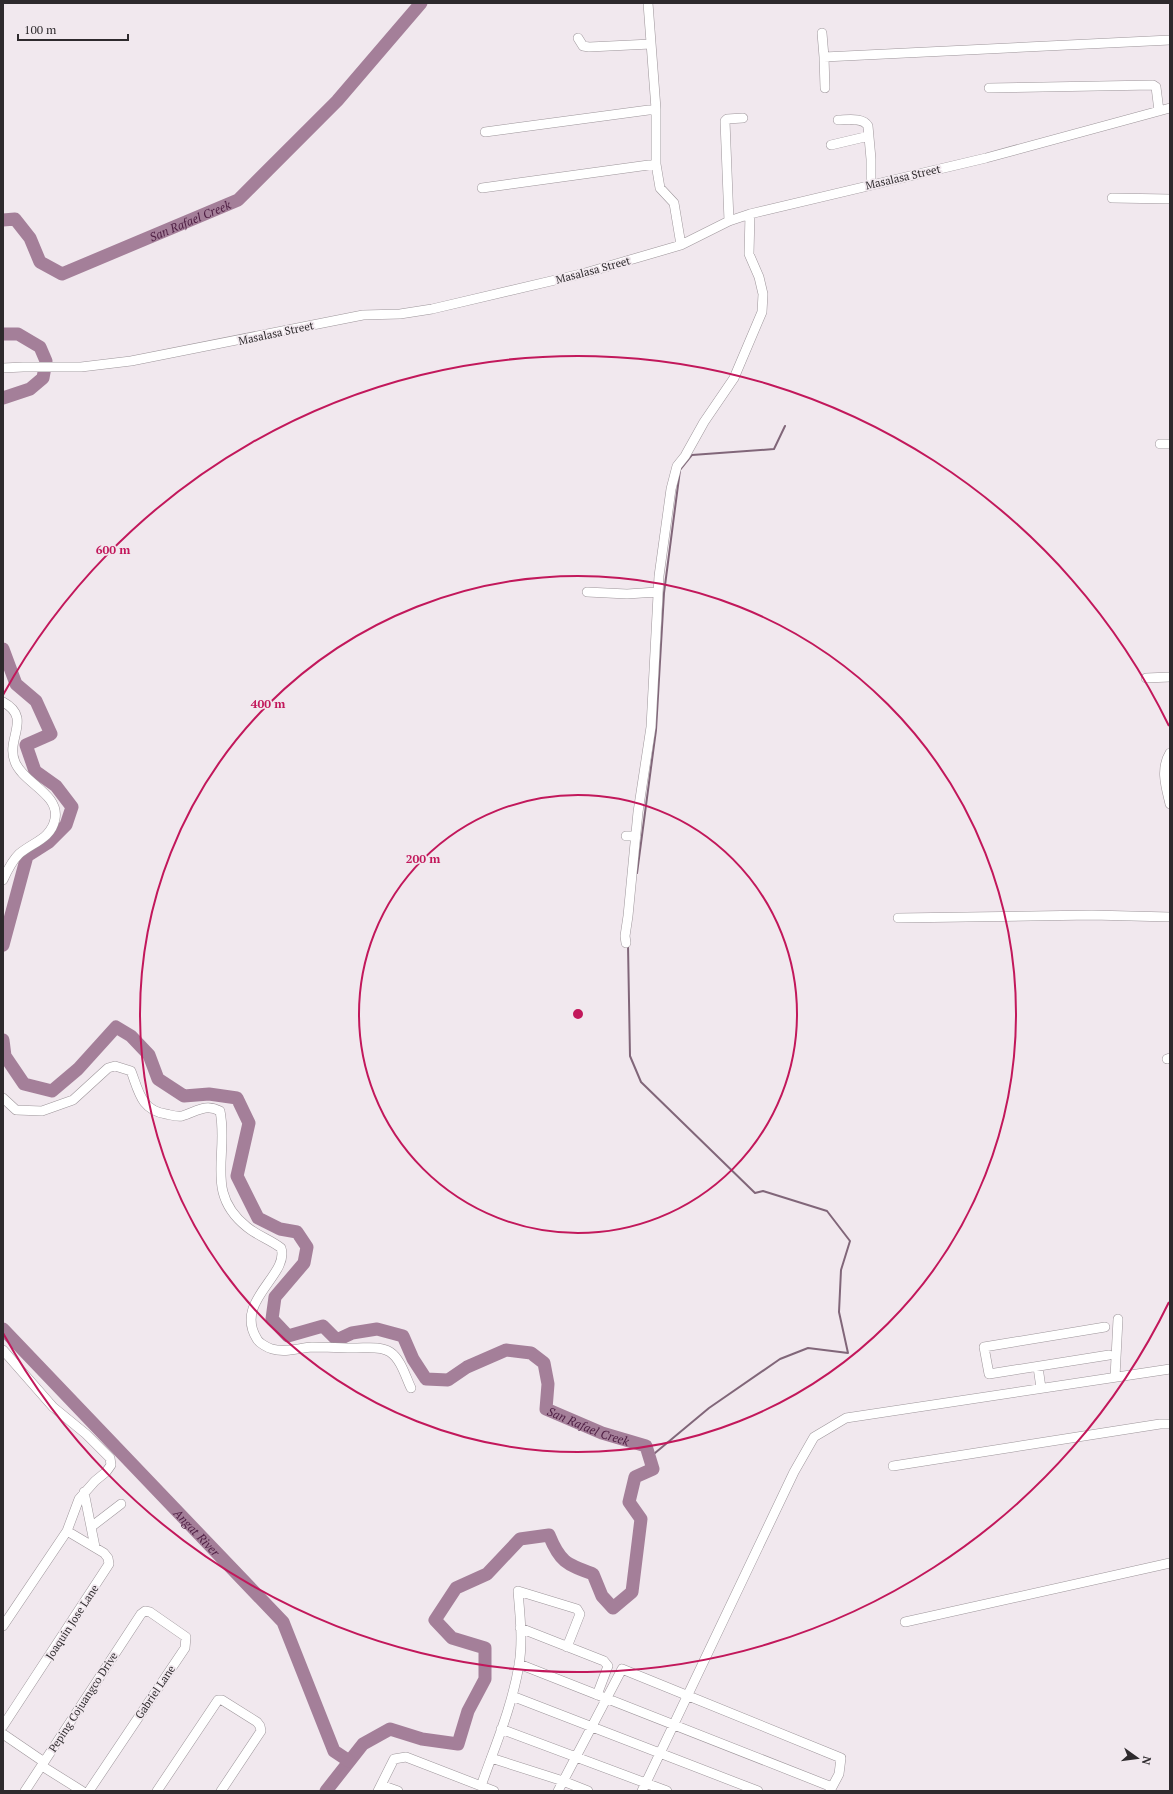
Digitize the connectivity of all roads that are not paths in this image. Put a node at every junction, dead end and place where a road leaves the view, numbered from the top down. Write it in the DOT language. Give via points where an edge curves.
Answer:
graph roads {
  1 [pos="648,3"];
  2 [pos="822,33"];
  3 [pos="578,38"];
  4 [pos="1170,40"];
  5 [pos="651,44"];
  6 [pos="824,57"];
  7 [pos="825,88"];
  8 [pos="989,88"];
  9 [pos="1170,108"];
  10 [pos="656,109"];
  11 [pos="1159,111"];
  12 [pos="743,118"];
  13 [pos="838,120"];
  14 [pos="485,132"];
  15 [pos="869,136"];
  16 [pos="831,145"];
  17 [pos="656,164"];
  18 [pos="871,185"];
  19 [pos="482,188"];
  20 [pos="1112,198"];
  21 [pos="1170,199"];
  22 [pos="750,214"];
  23 [pos="729,221"];
  24 [pos="681,245"];
  25 [pos="4,369"];
  26 [pos="1160,444"];
  27 [pos="1170,444"];
  28 [pos="587,592"];
  29 [pos="657,592"];
  30 [pos="1170,677"];
  31 [pos="1146,678"];
  32 [pos="3,702"];
  33 [pos="1170,753"];
  34 [pos="1170,804"];
  35 [pos="626,836"];
  36 [pos="636,836"];
  37 [pos="3,880"];
  38 [pos="1170,917"];
  39 [pos="898,918"];
  40 [pos="626,943"];
  41 [pos="3,1098"];
  42 [pos="1118,1319"];
  43 [pos="1105,1326"];
  44 [pos="3,1350"];
  45 [pos="1109,1355"];
  46 [pos="1038,1367"];
  47 [pos="1170,1369"];
  48 [pos="1115,1377"];
  49 [pos="412,1388"];
  50 [pos="1041,1388"];
  51 [pos="1170,1424"];
  52 [pos="893,1466"];
  53 [pos="84,1492"];
  54 [pos="121,1504"];
  55 [pos="91,1527"];
  56 [pos="66,1530"];
  57 [pos="95,1547"];
  58 [pos="1170,1563"];
  59 [pos="141,1614"];
  60 [pos="905,1622"];
  61 [pos="3,1626"];
  62 [pos="520,1628"];
  63 [pos="567,1647"];
  64 [pos="519,1664"];
  65 [pos="597,1694"];
  66 [pos="688,1695"];
  67 [pos="512,1696"];
  68 [pos="608,1699"];
  69 [pos="674,1725"];
  70 [pos="3,1726"];
  71 [pos="593,1727"];
  72 [pos="501,1729"];
  73 [pos="3,1734"];
  74 [pos="660,1753"];
  75 [pos="576,1757"];
  76 [pos="491,1758"];
  77 [pos="43,1764"];
  78 [pos="563,1781"];
  79 [pos="481,1786"];
  80 [pos="644,1787"];
  81 [pos="379,1788"];
  82 [pos="831,1789"];
  83 [pos="25,1791"];
  84 [pos="82,1791"];
  85 [pos="88,1791"];
  86 [pos="157,1791"];
  87 [pos="221,1791"];
  88 [pos="398,1791"];
  89 [pos="494,1791"];
  90 [pos="558,1791"];
  91 [pos="588,1791"];
  92 [pos="668,1791"];
  93 [pos="758,1791"];
  1 -- 5 [label="street"];
  2 -- 6 [label="street"];
  3 -- 5 [label="street" via="583,46 589,47"];
  4 -- 6 [label="street"];
  5 -- 10 [label="street"];
  6 -- 7 [label="street"];
  8 -- 11 [label="street" via="1153,85 1156,87"];
  9 -- 11 [label="street, Masalasa Street"];
  10 -- 14 [label="street"];
  10 -- 17 [label="street"];
  11 -- 18 [label="street, Masalasa Street" via="986,158"];
  12 -- 23 [label="street" via="725,121"];
  13 -- 15 [label="street" via="860,120 866,123"];
  15 -- 16 [label="street"];
  15 -- 18 [label="street"];
  17 -- 19 [label="street"];
  17 -- 24 [label="street" via="660,188 674,203"];
  18 -- 22 [label="street, Masalasa Street"];
  20 -- 21 [label="street"];
  22 -- 23 [label="street, Masalasa Street"];
  22 -- 29 [label="street" via="749,254 764,294 762,312 734,378 677,466 671,489"];
  23 -- 24 [label="street, Masalasa Street"];
  24 -- 25 [label="street, Masalasa Street" via="585,273 432,309 364,316 131,361 81,367"];
  26 -- 27 [label="street"];
  28 -- 29 [label="street"];
  29 -- 36 [label="street" via="651,727"];
  30 -- 31 [label="street"];
  32 -- 37 [label="street" via="10,706 18,718 13,746 14,760 20,772 32,785 44,792 52,801 55,811 55,820 47,836 20,854"];
  33 -- 34 [label="street" via="1164,773"];
  35 -- 36 [label="street"];
  36 -- 40 [label="street"];
  38 -- 39 [label="street" via="1092,915"];
  41 -- 49 [label="street" via="16,1110 42,1111 73,1100 108,1068 115,1066 131,1071 142,1100 150,1109 180,1117 203,1107 220,1111 220,1171 223,1194 229,1210 248,1228 281,1248 283,1254 281,1263 254,1305 251,1318 258,1340 272,1349 282,1350 311,1347 377,1348 390,1352 398,1360"];
  42 -- 48 [label="street"];
  43 -- 46 [label="street" via="984,1347 990,1374"];
  44 -- 53 [label="street" via="53,1407 110,1458 111,1465 106,1472"];
  45 -- 46 [label="street"];
  46 -- 50 [label="street"];
  47 -- 48 [label="street"];
  48 -- 50 [label="street"];
  50 -- 66 [label="street" via="846,1418 814,1436 794,1472"];
  51 -- 52 [label="street"];
  53 -- 55 [label="street"];
  53 -- 56 [label="street"];
  54 -- 55 [label="street"];
  55 -- 57 [label="street"];
  56 -- 57 [label="street, Joaquin Jose Lane"];
  56 -- 61 [label="street"];
  57 -- 70 [label="street, Joaquin Jose Lane" via="108,1558 106,1570"];
  58 -- 60 [label="street"];
  59 -- 77 [label="street, Peping Cojuangco Drive"];
  59 -- 85 [label="street, Gabriel Lane" via="145,1611 150,1612 186,1637 187,1642"];
  62 -- 63 [label="street"];
  62 -- 63 [label="street" via="518,1591 577,1609 580,1614"];
  62 -- 64 [label="street"];
  63 -- 65 [label="street" via="604,1661 608,1666"];
  64 -- 65 [label="street"];
  64 -- 67 [label="street"];
  65 -- 68 [label="street"];
  66 -- 68 [label="street" via="622,1669"];
  66 -- 69 [label="street"];
  66 -- 82 [label="street" via="841,1758 839,1774"];
  67 -- 71 [label="street"];
  67 -- 72 [label="street"];
  68 -- 69 [label="street"];
  68 -- 71 [label="street"];
  69 -- 74 [label="street"];
  69 -- 82 [label="street"];
  71 -- 74 [label="street"];
  71 -- 75 [label="street"];
  72 -- 75 [label="street"];
  72 -- 76 [label="street"];
  73 -- 77 [label="street"];
  74 -- 80 [label="street"];
  74 -- 93 [label="street"];
  75 -- 78 [label="street"];
  75 -- 80 [label="street"];
  76 -- 78 [label="street"];
  76 -- 79 [label="street"];
  77 -- 83 [label="street, Peping Cojuangco Drive"];
  77 -- 84 [label="street"];
  78 -- 90 [label="street"];
  78 -- 91 [label="street"];
  79 -- 81 [label="street" via="406,1757 394,1759"];
  79 -- 89 [label="street"];
  80 -- 92 [label="street"];
  81 -- 88 [label="street"];
  86 -- 87 [label="street" via="215,1703 222,1700 257,1722 260,1731"];
}
